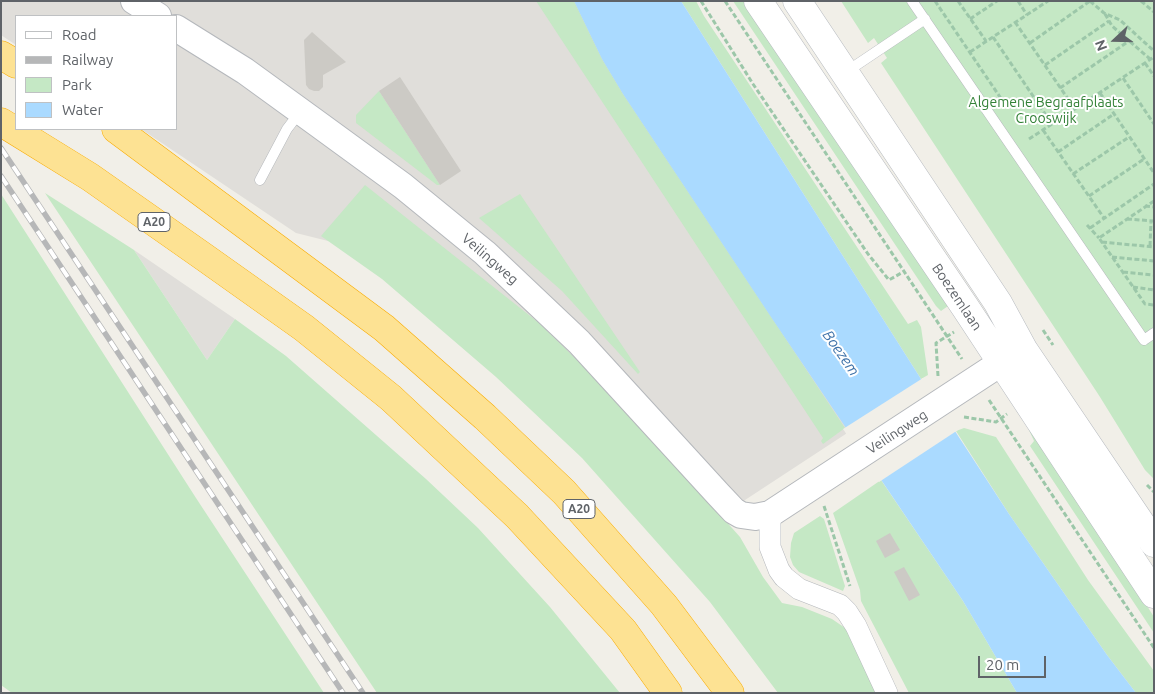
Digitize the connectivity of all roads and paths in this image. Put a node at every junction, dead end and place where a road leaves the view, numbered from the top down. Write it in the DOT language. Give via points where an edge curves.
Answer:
graph roads {
  1 [pos="134,1"];
  2 [pos="701,1"];
  3 [pos="725,1"];
  4 [pos="758,1"];
  5 [pos="797,1"];
  6 [pos="912,1"];
  7 [pos="958,1"];
  8 [pos="997,1"];
  9 [pos="1018,1"];
  10 [pos="1048,1"];
  11 [pos="1090,1"];
  12 [pos="1143,2"];
  13 [pos="1154,12"];
  14 [pos="1104,14"];
  15 [pos="156,15"];
  16 [pos="1027,15"];
  17 [pos="925,19"];
  18 [pos="970,19"];
  19 [pos="1109,21"];
  20 [pos="1016,22"];
  21 [pos="178,29"];
  22 [pos="993,37"];
  23 [pos="986,41"];
  24 [pos="1129,41"];
  25 [pos="1030,43"];
  26 [pos="1154,51"];
  27 [pos="970,52"];
  28 [pos="1,55"];
  29 [pos="1154,57"];
  30 [pos="1150,59"];
  31 [pos="15,63"];
  32 [pos="1145,63"];
  33 [pos="1045,65"];
  34 [pos="845,73"];
  35 [pos="1154,76"];
  36 [pos="1122,78"];
  37 [pos="1060,88"];
  38 [pos="1100,93"];
  39 [pos="1075,109"];
  40 [pos="300,111"];
  41 [pos="1114,114"];
  42 [pos="1,122"];
  43 [pos="1052,124"];
  44 [pos="1154,124"];
  45 [pos="117,130"];
  46 [pos="1043,130"];
  47 [pos="1129,137"];
  48 [pos="1029,139"];
  49 [pos="1058,152"];
  50 [pos="1144,159"];
  51 [pos="1154,173"];
  52 [pos="1073,174"];
  53 [pos="260,180"];
  54 [pos="1154,184"];
  55 [pos="1089,196"];
  56 [pos="1154,201"];
  57 [pos="1145,206"];
  58 [pos="1154,207"];
  59 [pos="1104,218"];
  60 [pos="1127,219"];
  61 [pos="1152,221"];
  62 [pos="1090,228"];
  63 [pos="1102,242"];
  64 [pos="1152,246"];
  65 [pos="1112,257"];
  66 [pos="1154,261"];
  67 [pos="903,272"];
  68 [pos="1123,272"];
  69 [pos="1154,275"];
  70 [pos="1133,287"];
  71 [pos="1154,290"];
  72 [pos="1154,305"];
  73 [pos="1154,333"];
  74 [pos="1012,356"];
  75 [pos="945,400"];
  76 [pos="824,506"];
  77 [pos="770,514"];
  78 [pos="1153,541"];
  79 [pos="1154,594"];
  80 [pos="847,612"];
  81 [pos="1154,648"];
  82 [pos="668,693"];
  83 [pos="730,693"];
  84 [pos="886,693"];
  1 -- 15 [label="street"];
  2 -- 67 [label="path" via="868,254 889,280"];
  3 -- 67 [label="path"];
  4 -- 74 [label="main road, Boezemlaan"];
  5 -- 34 [label="main road, Boezemlaan"];
  6 -- 17 [label="lane"];
  7 -- 18 [label="path"];
  8 -- 18 [label="path"];
  9 -- 16 [label="path"];
  10 -- 16 [label="path"];
  11 -- 14 [label="path"];
  11 -- 25 [label="path"];
  12 -- 13 [label="path"];
  14 -- 19 [label="path"];
  14 -- 26 [label="path" via="1120,20"];
  16 -- 20 [label="path"];
  17 -- 34 [label="lane"];
  17 -- 73 [label="lane" via="1144,340"];
  18 -- 23 [label="path"];
  19 -- 24 [label="path"];
  19 -- 33 [label="path"];
  20 -- 22 [label="path"];
  20 -- 25 [label="path"];
  21 -- 40 [label="street, Veilingweg" via="245,71"];
  22 -- 23 [label="path"];
  22 -- 43 [label="path"];
  23 -- 27 [label="path"];
  24 -- 30 [label="path"];
  24 -- 37 [label="path"];
  25 -- 33 [label="path"];
  28 -- 31 [label="highway"];
  29 -- 30 [label="path"];
  30 -- 32 [label="path"];
  32 -- 35 [label="path"];
  32 -- 36 [label="path"];
  33 -- 37 [label="path"];
  34 -- 74 [label="main road, Boezemlaan" via="998,303"];
  36 -- 38 [label="path"];
  36 -- 44 [label="path"];
  37 -- 39 [label="path"];
  38 -- 39 [label="path"];
  38 -- 41 [label="path"];
  39 -- 43 [label="path"];
  40 -- 53 [label="lane"];
  40 -- 77 [label="street, Veilingweg" via="403,186 529,293 598,362 734,511 754,518"];
  41 -- 47 [label="path"];
  41 -- 49 [label="path"];
  42 -- 82 [label="highway, A20" via="90,177 304,328 391,398 517,516 623,630"];
  43 -- 46 [label="path"];
  45 -- 83 [label="highway, A20" via="406,346 564,492 664,605"];
  46 -- 48 [label="path"];
  46 -- 49 [label="path"];
  47 -- 50 [label="path"];
  47 -- 52 [label="path"];
  49 -- 52 [label="path"];
  50 -- 51 [label="path"];
  50 -- 55 [label="path"];
  52 -- 55 [label="path"];
  54 -- 59 [label="path"];
  55 -- 59 [label="path"];
  56 -- 57 [label="path"];
  57 -- 58 [label="path"];
  57 -- 60 [label="path"];
  59 -- 62 [label="path"];
  60 -- 61 [label="path"];
  60 -- 63 [label="path" via="1099,238"];
  61 -- 64 [label="path"];
  63 -- 64 [label="path"];
  63 -- 65 [label="path"];
  65 -- 66 [label="path"];
  65 -- 68 [label="path"];
  67 -- 75 [label="path" via="946,336 936,343"];
  68 -- 69 [label="path"];
  68 -- 70 [label="path"];
  70 -- 71 [label="path"];
  70 -- 72 [label="path" via="1145,304"];
  74 -- 75 [label="street, Veilingweg"];
  74 -- 78 [label="main road, Boezemlaan"];
  74 -- 79 [label="main road, Boezemlaan"];
  75 -- 77 [label="street, Veilingweg"];
  75 -- 81 [label="path" via="965,416 987,422 1001,418"];
  76 -- 80 [label="path" via="851,592"];
  77 -- 80 [label="street" via="772,555 784,577 799,589 840,605"];
  80 -- 84 [label="street"];
}
